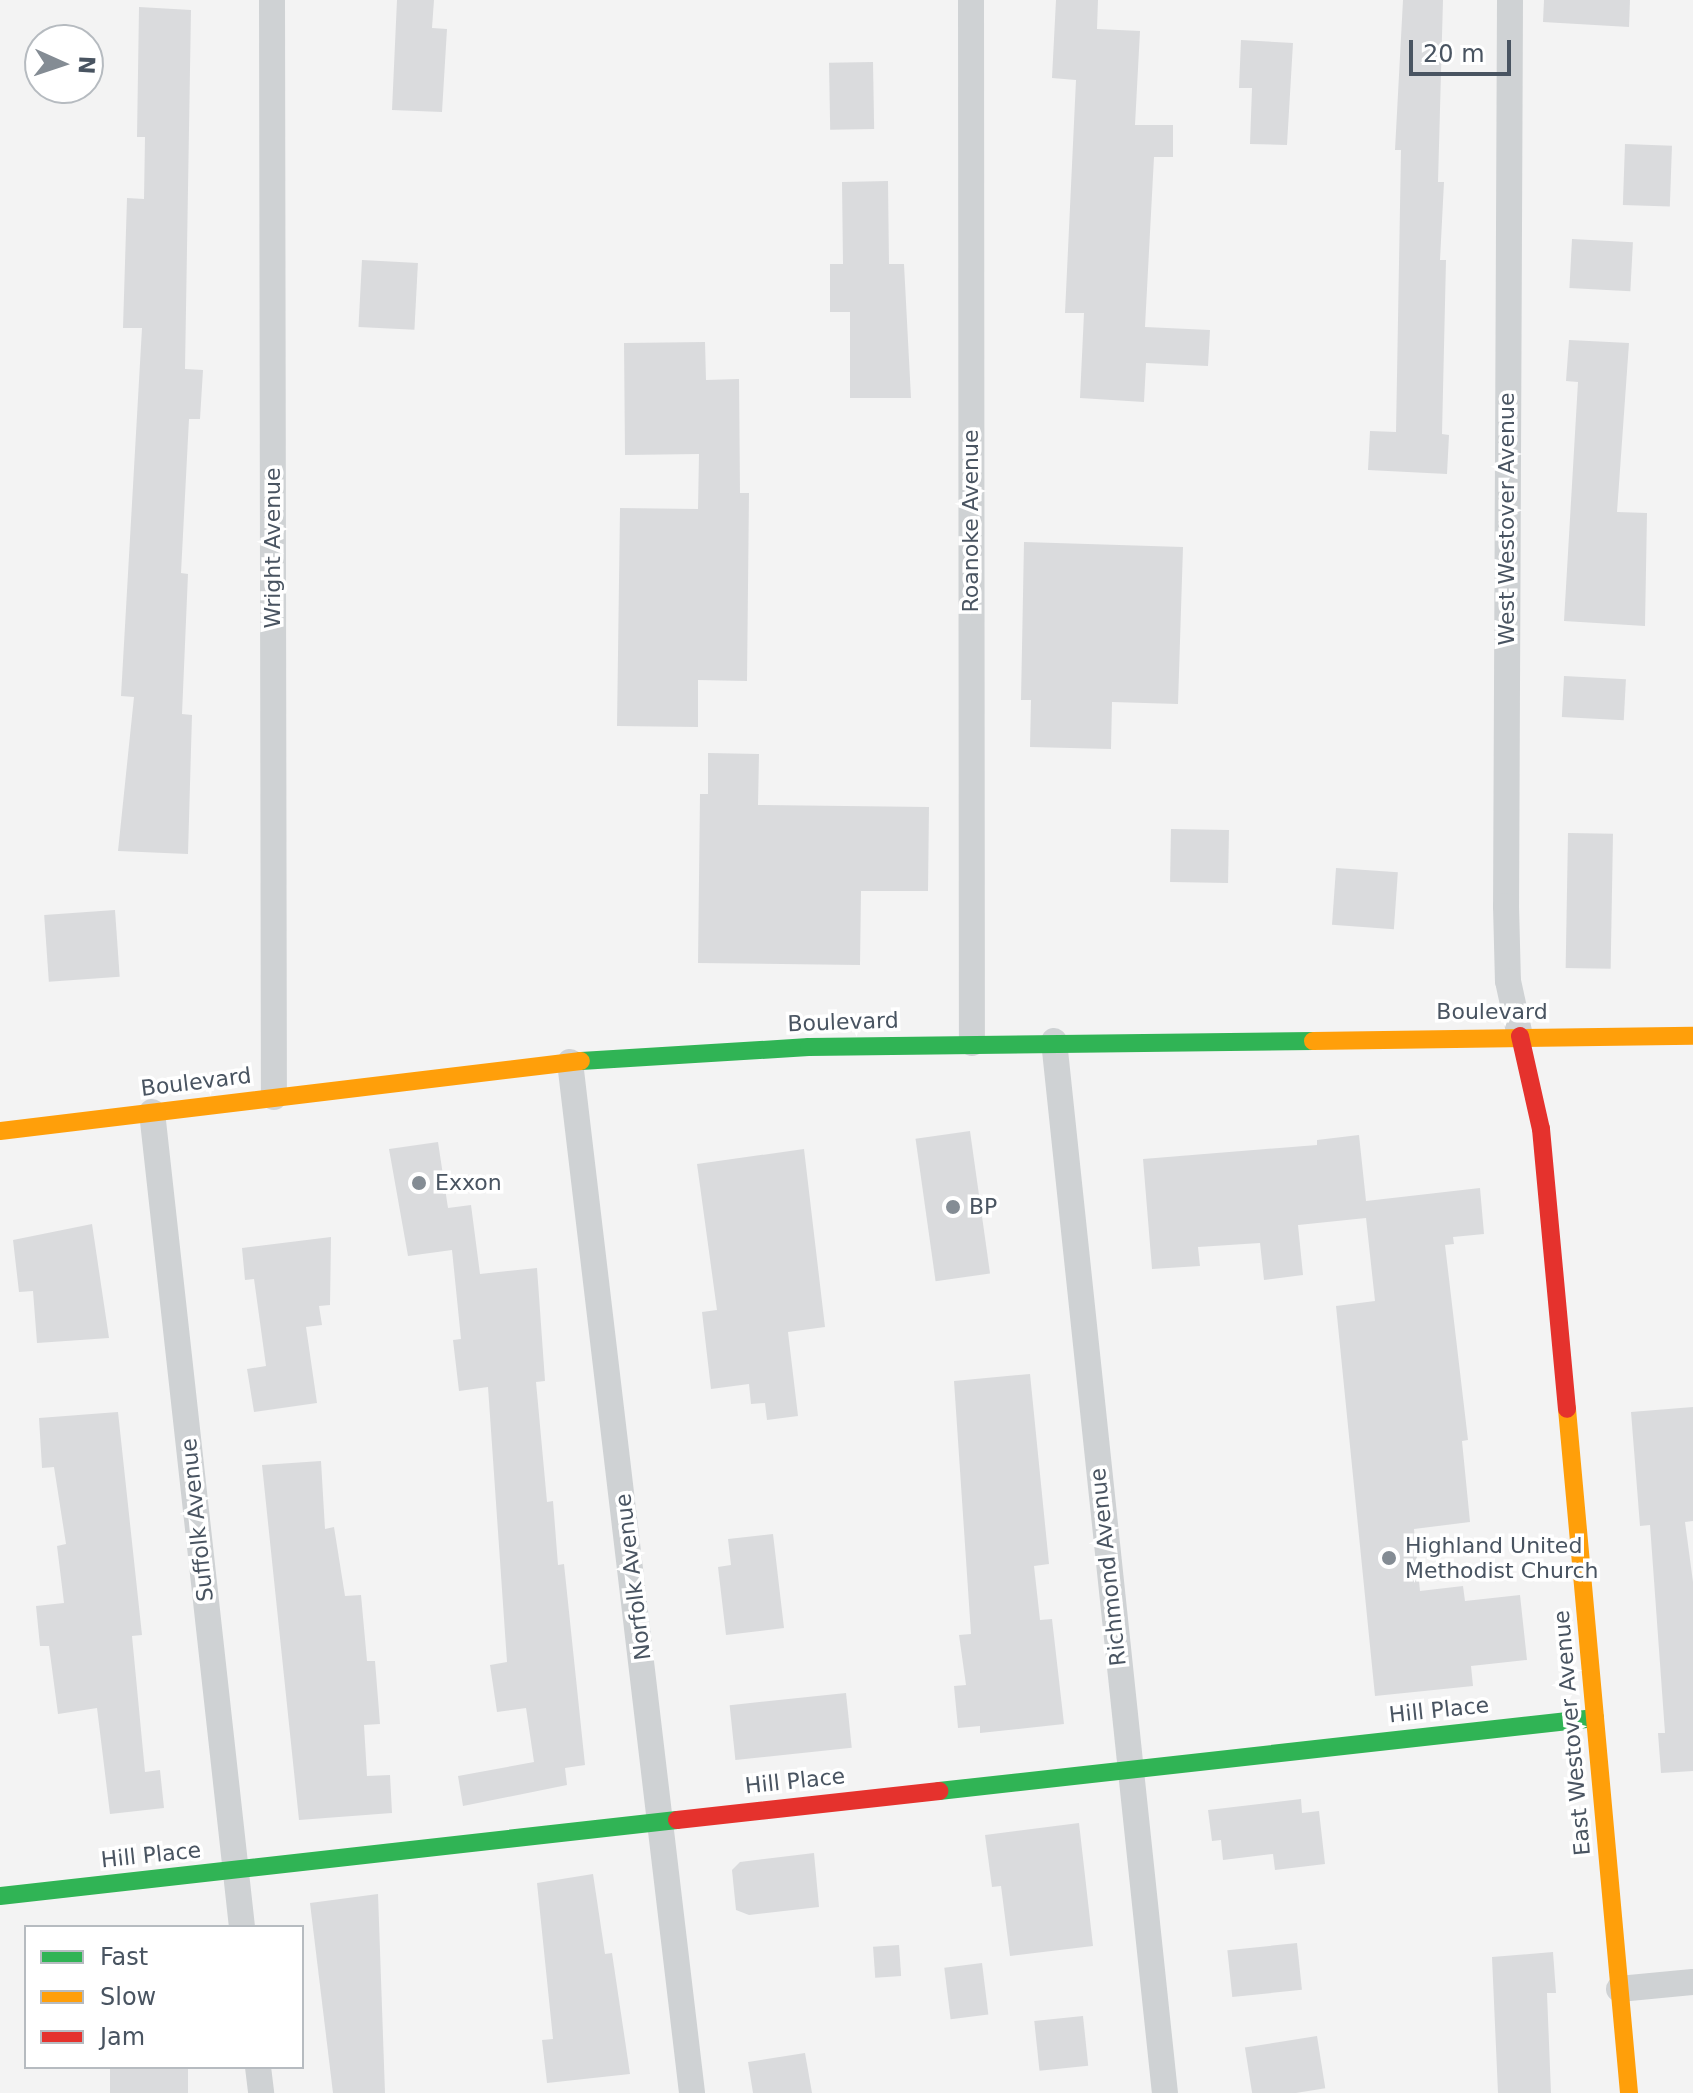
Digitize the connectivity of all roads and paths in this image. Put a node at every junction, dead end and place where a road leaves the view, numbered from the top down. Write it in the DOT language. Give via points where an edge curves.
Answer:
graph roads {
  1 [pos="272,0"];
  2 [pos="971,0"];
  3 [pos="1510,0"];
  4 [pos="1520,1036"];
  5 [pos="1693,1036"];
  6 [pos="1054,1041"];
  7 [pos="972,1043"];
  8 [pos="570,1062"];
  9 [pos="274,1097"];
  10 [pos="152,1112"];
  11 [pos="0,1131"];
  12 [pos="1595,1718"];
  13 [pos="1129,1768"];
  14 [pos="661,1820"];
  15 [pos="235,1869"];
  16 [pos="0,1896"];
  17 [pos="242,1925"];
  18 [pos="1693,1982"];
  19 [pos="1619,1989"];
  20 [pos="258,2069"];
  21 [pos="261,2093"];
  22 [pos="692,2093"];
  23 [pos="1165,2093"];
  24 [pos="1629,2093"];
  1 -- 9 [label="street, Wright Avenue"];
  2 -- 7 [label="street, Roanoke Avenue"];
  3 -- 4 [label="street, West Westover Avenue" via="1506,906 1508,981"];
  4 -- 5 [label="main road, Boulevard"];
  4 -- 6 [label="main road, Boulevard"];
  4 -- 12 [label="main road, East Westover Avenue" via="1541,1129"];
  6 -- 7 [label="main road, Boulevard"];
  6 -- 13 [label="street, Richmond Avenue"];
  7 -- 8 [label="main road, Boulevard"];
  8 -- 9 [label="main road, Boulevard"];
  8 -- 14 [label="street, Norfolk Avenue"];
  9 -- 10 [label="main road, Boulevard"];
  10 -- 11 [label="main road, Boulevard"];
  10 -- 15 [label="street, Suffolk Avenue"];
  12 -- 13 [label="main road, Hill Place"];
  12 -- 19 [label="main road, East Westover Avenue"];
  13 -- 14 [label="main road, Hill Place"];
  13 -- 23 [label="street, Richmond Avenue"];
  14 -- 15 [label="main road, Hill Place"];
  14 -- 22 [label="street, Norfolk Avenue"];
  15 -- 16 [label="main road, Hill Place"];
  15 -- 17 [label="street, Suffolk Avenue"];
  18 -- 19 [label="street"];
  19 -- 24 [label="main road, East Westover Avenue"];
  20 -- 21 [label="street"];
}
